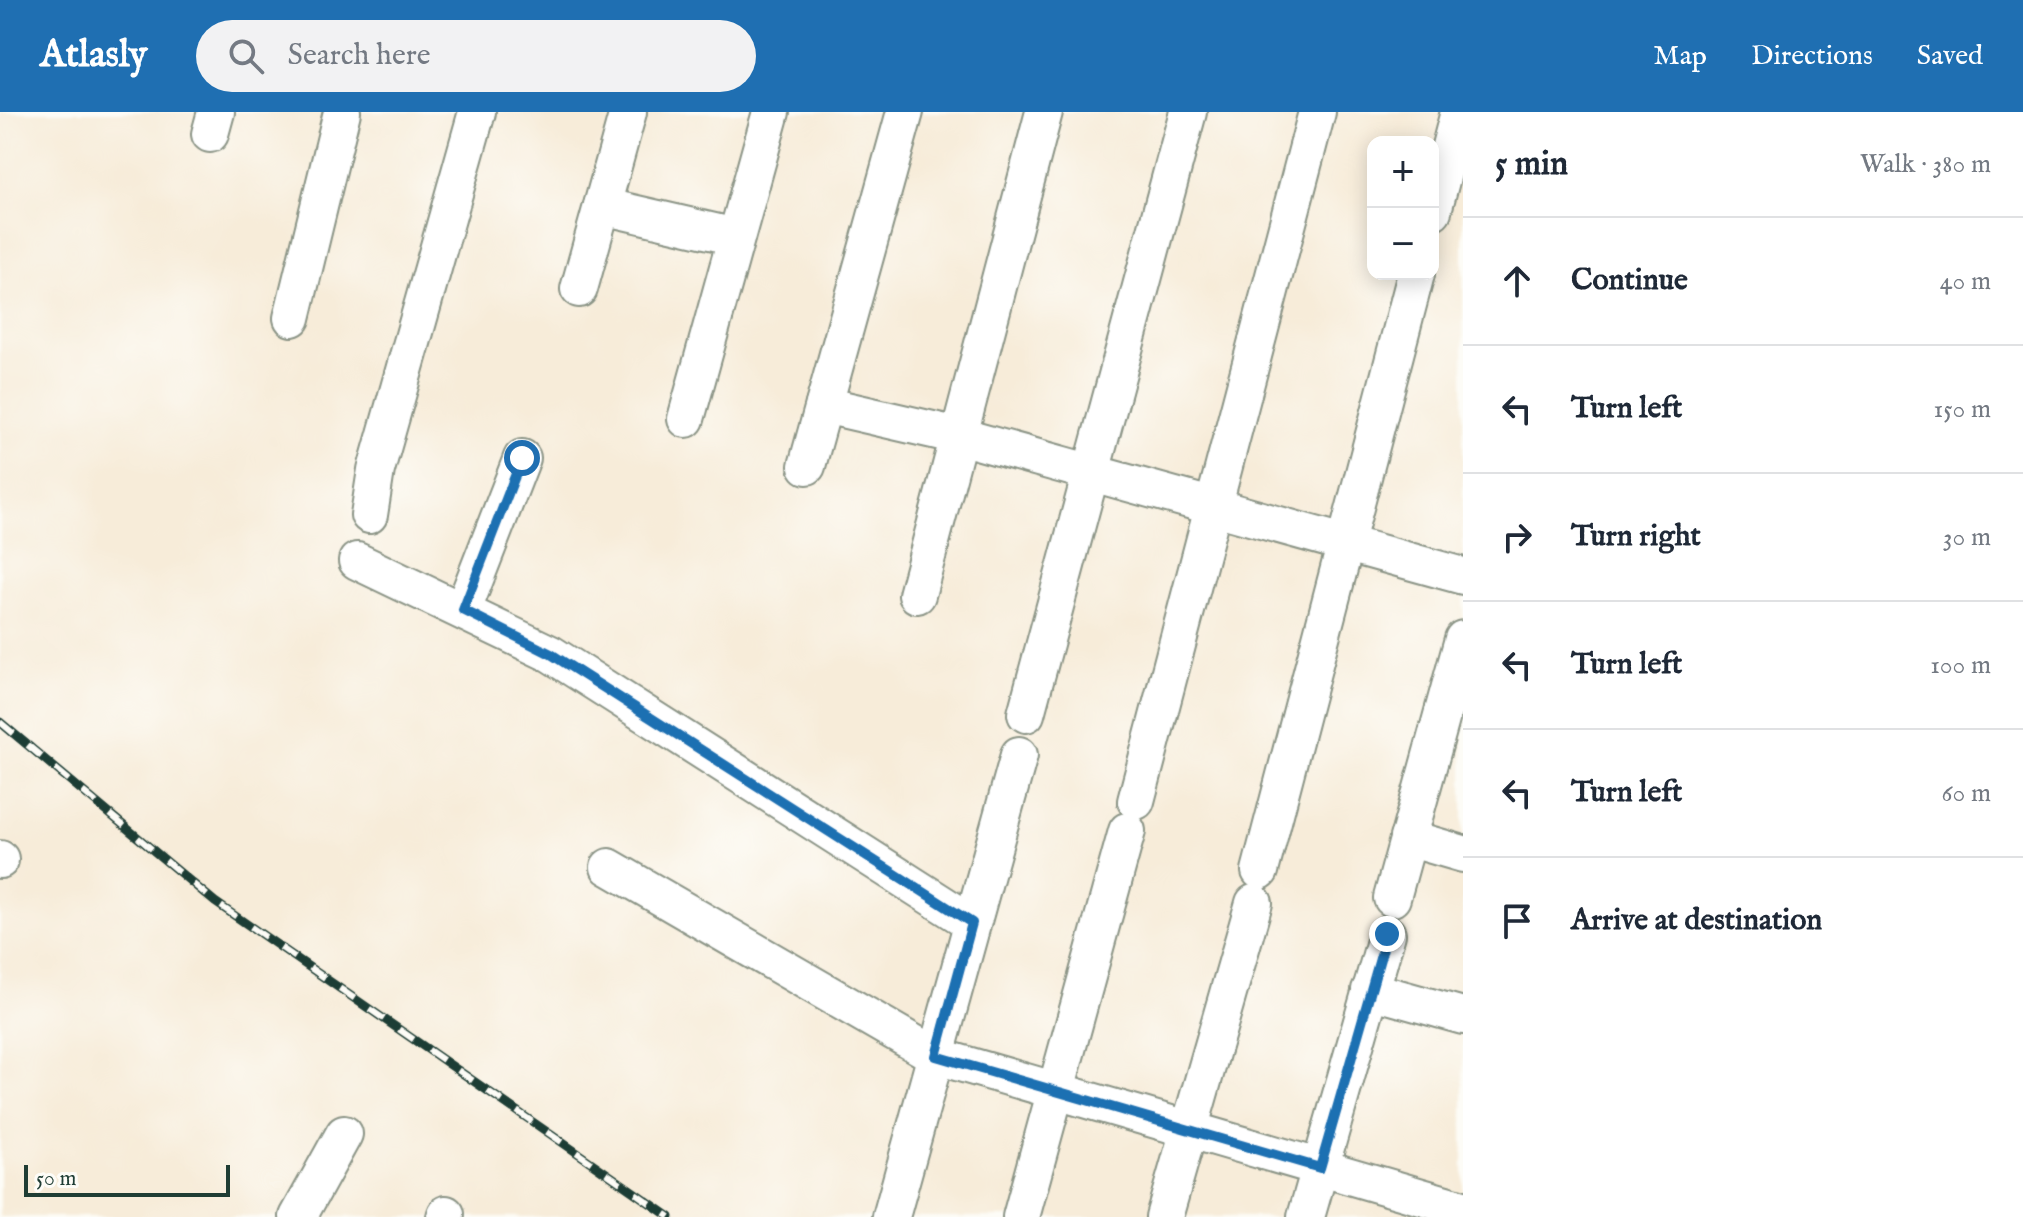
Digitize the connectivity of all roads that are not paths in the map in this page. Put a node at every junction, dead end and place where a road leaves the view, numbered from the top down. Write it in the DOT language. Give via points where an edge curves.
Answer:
graph roads {
  1 [pos="342,112"];
  2 [pos="477,112"];
  3 [pos="628,112"];
  4 [pos="771,112"];
  5 [pos="905,112"];
  6 [pos="1044,112"];
  7 [pos="1188,112"];
  8 [pos="1317,112"];
  9 [pos="1459,112"];
  10 [pos="602,206"];
  11 [pos="1434,208"];
  12 [pos="736,237"];
  13 [pos="1414,280"];
  14 [pos="579,289"];
  15 [pos="292,318"];
  16 [pos="824,405"];
  17 [pos="686,419"];
  18 [pos="959,436"];
  19 [pos="522,458"];
  20 [pos="807,466"];
  21 [pos="1093,473"];
  22 [pos="1213,507"];
  23 [pos="369,515"];
  24 [pos="1345,543"];
  25 [pos="357,561"];
  26 [pos="1463,576"];
  27 [pos="917,595"];
  28 [pos="463,610"];
  29 [pos="1463,639"];
  30 [pos="1026,714"];
  31 [pos="1019,755"];
  32 [pos="1408,838"];
  33 [pos="1463,854"];
  34 [pos="609,867"];
  35 [pos="1392,898"];
  36 [pos="972,923"];
  37 [pos="1387,934"];
  38 [pos="1370,990"];
  39 [pos="1463,1016"];
  40 [pos="936,1056"];
  41 [pos="1056,1091"];
  42 [pos="1189,1129"];
  43 [pos="344,1134"];
  44 [pos="1320,1168"];
  45 [pos="1463,1209"];
  46 [pos="298,1217"];
  47 [pos="891,1217"];
  48 [pos="1021,1217"];
  49 [pos="1164,1217"];
  50 [pos="1306,1217"];
  1 -- 15 [label="street"];
  2 -- 23 [label="street" via="376,470"];
  3 -- 10 [label="street"];
  4 -- 12 [label="street"];
  5 -- 16 [label="street"];
  6 -- 18 [label="street"];
  7 -- 21 [label="street"];
  8 -- 22 [label="street"];
  9 -- 11 [label="street"];
  10 -- 12 [label="street"];
  10 -- 14 [label="street"];
  12 -- 17 [label="street"];
  13 -- 24 [label="street"];
  16 -- 18 [label="street"];
  16 -- 20 [label="street"];
  18 -- 21 [label="street"];
  18 -- 27 [label="street"];
  19 -- 28 [label="street"];
  21 -- 22 [label="street"];
  21 -- 30 [label="street"];
  22 -- 24 [label="street"];
  22 -- 41 [label="street"];
  24 -- 26 [label="street"];
  24 -- 42 [label="street"];
  25 -- 28 [label="street"];
  28 -- 36 [label="street" via="551,654"];
  29 -- 32 [label="street"];
  31 -- 36 [label="street"];
  32 -- 33 [label="street"];
  32 -- 35 [label="street"];
  34 -- 40 [label="street"];
  36 -- 40 [label="street"];
  37 -- 38 [label="street"];
  38 -- 39 [label="street"];
  38 -- 44 [label="street"];
  40 -- 41 [label="street"];
  40 -- 47 [label="street"];
  41 -- 42 [label="street"];
  41 -- 48 [label="street"];
  42 -- 44 [label="street"];
  42 -- 49 [label="street"];
  43 -- 46 [label="street"];
  44 -- 45 [label="street"];
  44 -- 50 [label="street"];
}
